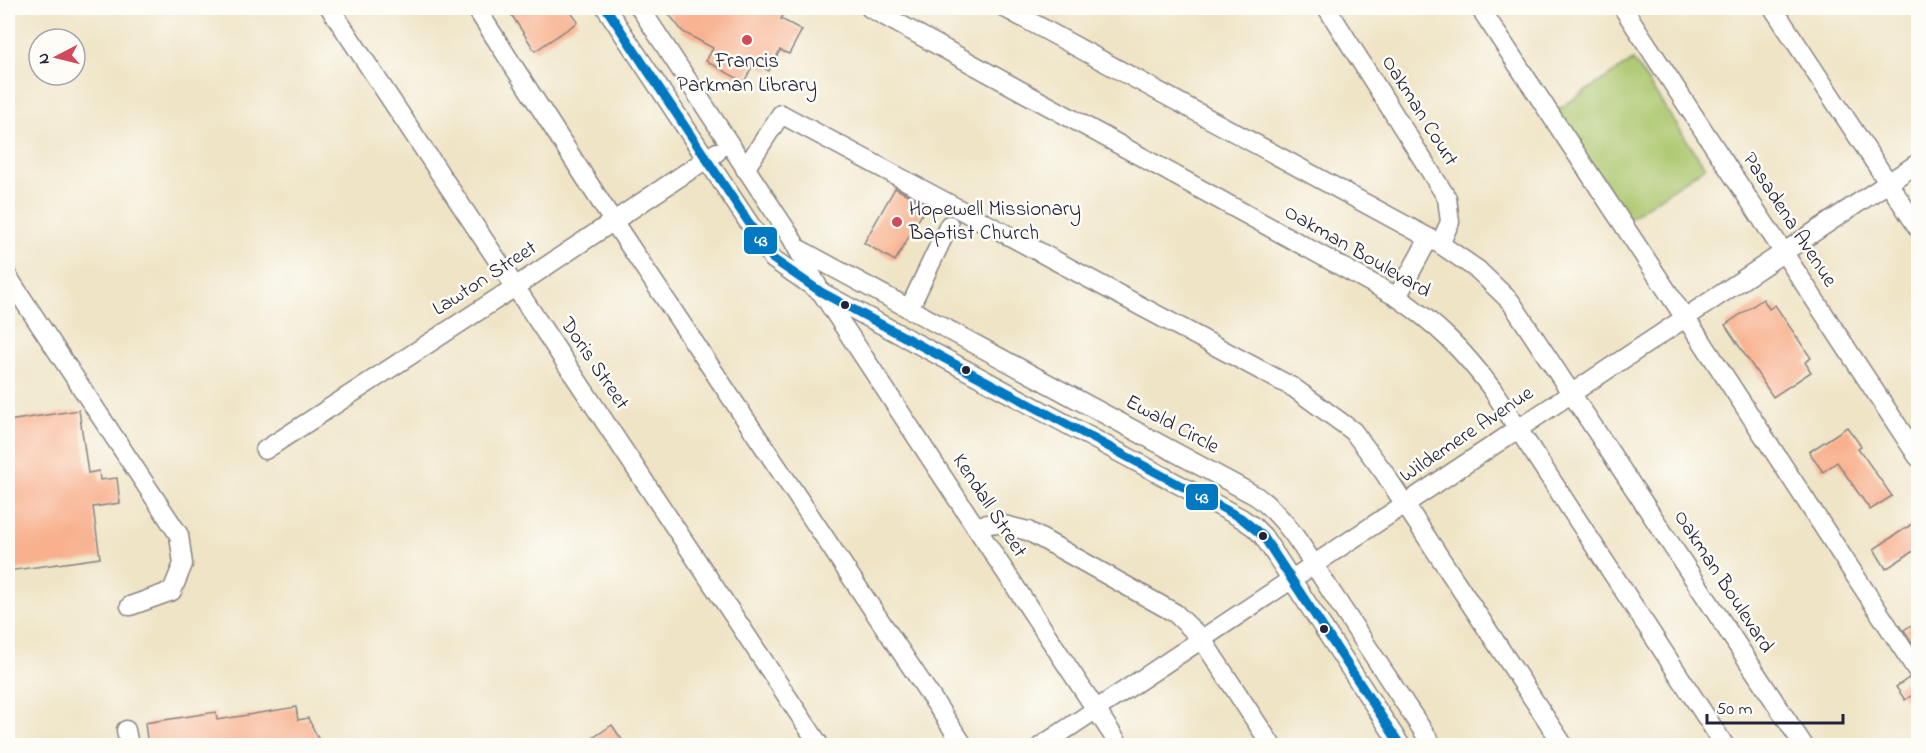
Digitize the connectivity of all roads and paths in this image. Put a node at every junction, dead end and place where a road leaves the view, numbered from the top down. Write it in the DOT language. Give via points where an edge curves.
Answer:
graph roads {
  1 [pos="330,8"];
  2 [pos="476,8"];
  3 [pos="606,8"];
  4 [pos="640,8"];
  5 [pos="870,8"];
  6 [pos="1005,8"];
  7 [pos="1327,8"];
  8 [pos="1480,8"];
  9 [pos="1623,8"];
  10 [pos="1773,8"];
  11 [pos="728,144"];
  12 [pos="707,158"];
  13 [pos="1918,163"];
  14 [pos="745,169"];
  15 [pos="1889,183"];
  16 [pos="613,221"];
  17 [pos="949,225"];
  18 [pos="1918,228"];
  19 [pos="1434,241"];
  20 [pos="797,248"];
  21 [pos="1784,253"];
  22 [pos="8,277"];
  23 [pos="515,287"];
  24 [pos="821,292"];
  25 [pos="1397,297"];
  26 [pos="909,309"];
  27 [pos="1684,318"];
  28 [pos="1572,393"];
  29 [pos="1517,429"];
  30 [pos="265,450"];
  31 [pos="1918,457"];
  32 [pos="1404,504"];
  33 [pos="975,526"];
  34 [pos="1314,564"];
  35 [pos="1292,578"];
  36 [pos="130,606"];
  37 [pos="1201,638"];
  38 [pos="1918,672"];
  39 [pos="1095,708"];
  40 [pos="820,746"];
  41 [pos="964,746"];
  42 [pos="1041,746"];
  43 [pos="1120,746"];
  44 [pos="1272,746"];
  45 [pos="1401,746"];
  46 [pos="1433,746"];
  47 [pos="1564,746"];
  48 [pos="1725,746"];
  49 [pos="1804,746"];
  1 -- 23 [label="street, Doris Street"];
  2 -- 16 [label="street"];
  3 -- 12 [label="street, Kendall Street"];
  4 -- 11 [label="street, Kendall Street"];
  5 -- 25 [label="street, Oakman Boulevard"];
  6 -- 19 [label="street, Oakman Boulevard"];
  7 -- 19 [label="street, Oakman Court" via="1447,198 1450,222"];
  8 -- 27 [label="street"];
  9 -- 21 [label="street, Pasadena Avenue"];
  10 -- 15 [label="street"];
  11 -- 12 [label="street, Lawton Street"];
  11 -- 14 [label="street, Kendall Street"];
  12 -- 16 [label="street, Lawton Street"];
  12 -- 24 [label="street, Kendall Street" via="773,260"];
  13 -- 15 [label="street, Wildemere Avenue"];
  14 -- 20 [label="street, Kendall Street"];
  14 -- 32 [label="street" via="781,114 1294,388 1353,431"];
  15 -- 18 [label="street"];
  15 -- 21 [label="street, Wildemere Avenue"];
  16 -- 23 [label="street, Lawton Street"];
  16 -- 41 [label="street"];
  17 -- 26 [label="street"];
  19 -- 25 [label="street, Oakman Court"];
  19 -- 28 [label="street, Oakman Boulevard" via="1478,270 1511,302"];
  20 -- 24 [label="street, Kendall Street"];
  20 -- 26 [label="street, Ewald Circle"];
  21 -- 27 [label="street, Wildemere Avenue"];
  21 -- 31 [label="street, Pasadena Avenue"];
  22 -- 36 [label="street" via="178,535 183,564 172,591"];
  23 -- 30 [label="street, Lawton Street"];
  23 -- 40 [label="street, Doris Street"];
  24 -- 33 [label="street, Kendall Street"];
  24 -- 35 [label="street" via="1241,518 1263,536"];
  25 -- 29 [label="street, Oakman Boulevard" via="1429,319 1470,358"];
  26 -- 34 [label="street, Ewald Circle" via="1256,496 1278,515"];
  27 -- 28 [label="street, Wildemere Avenue"];
  27 -- 38 [label="street"];
  28 -- 29 [label="street, Wildemere Avenue"];
  28 -- 49 [label="street, Oakman Boulevard"];
  29 -- 32 [label="street, Wildemere Avenue"];
  29 -- 48 [label="street, Oakman Boulevard"];
  32 -- 34 [label="street, Wildemere Avenue"];
  32 -- 47 [label="street"];
  33 -- 37 [label="street" via="996,523 1028,531 1175,613"];
  33 -- 39 [label="street, Kendall Street"];
  34 -- 35 [label="street, Wildemere Avenue"];
  34 -- 46 [label="street, Ewald Circle"];
  35 -- 37 [label="street, Wildemere Avenue"];
  35 -- 45 [label="street"];
  37 -- 39 [label="street, Wildemere Avenue"];
  37 -- 44 [label="street"];
  39 -- 42 [label="street, Wildemere Avenue"];
  39 -- 43 [label="street, Kendall Street"];
}
